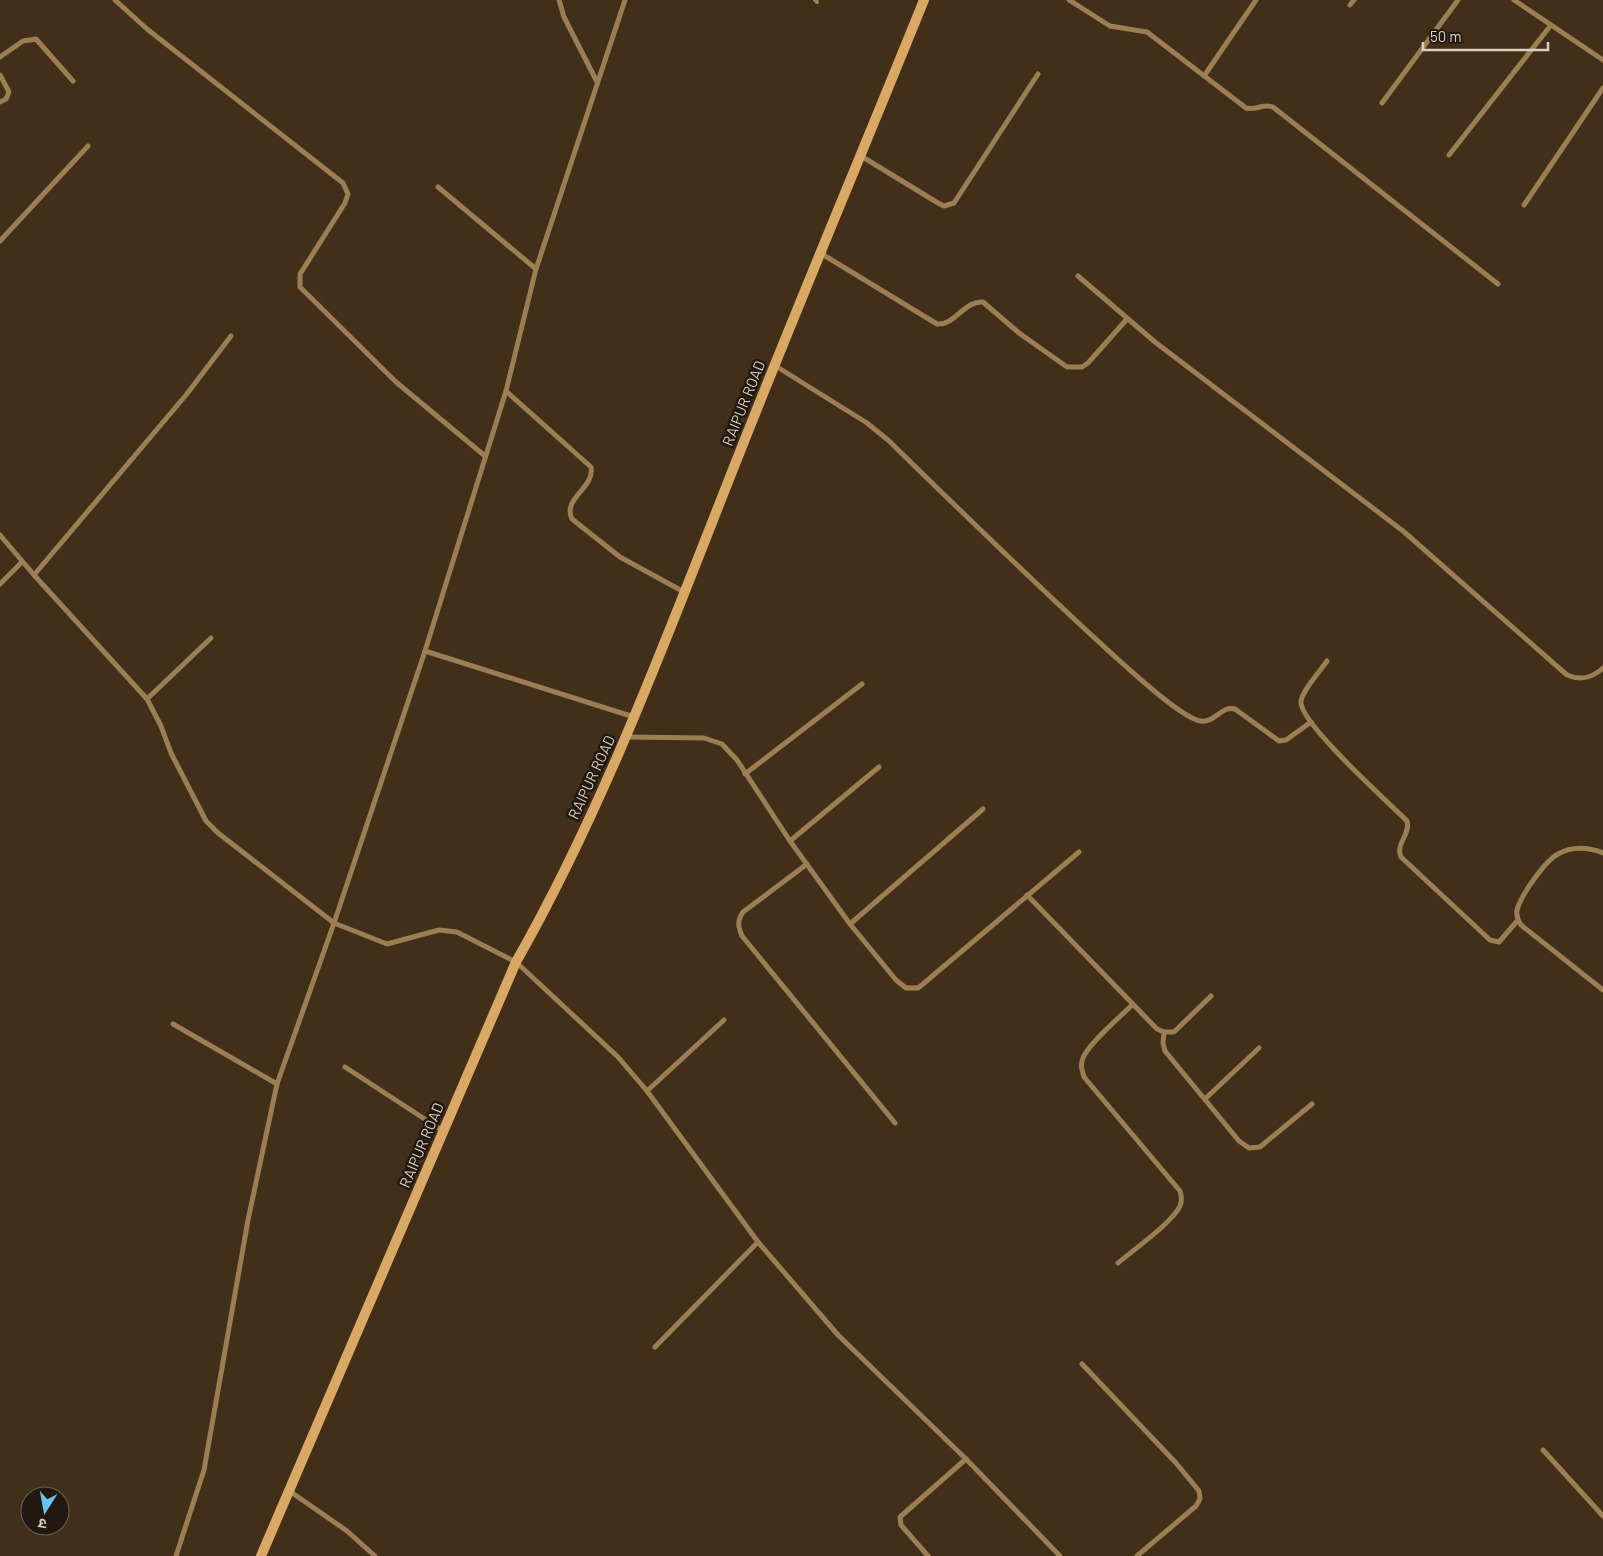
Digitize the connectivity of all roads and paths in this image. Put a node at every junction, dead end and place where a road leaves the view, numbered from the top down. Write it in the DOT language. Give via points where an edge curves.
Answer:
graph roads {
  1 [pos="115,0"];
  2 [pos="559,0"];
  3 [pos="625,0"];
  4 [pos="924,0"];
  5 [pos="1069,0"];
  6 [pos="1256,0"];
  7 [pos="1354,0"];
  8 [pos="1458,0"];
  9 [pos="1514,0"];
  10 [pos="1350,5"];
  11 [pos="1551,25"];
  12 [pos="0,57"];
  13 [pos="1603,60"];
  14 [pos="1038,74"];
  15 [pos="0,76"];
  16 [pos="1204,76"];
  17 [pos="73,81"];
  18 [pos="597,82"];
  19 [pos="1603,88"];
  20 [pos="0,102"];
  21 [pos="1382,103"];
  22 [pos="88,146"];
  23 [pos="1449,155"];
  24 [pos="861,156"];
  25 [pos="438,187"];
  26 [pos="1524,205"];
  27 [pos="0,241"];
  28 [pos="822,254"];
  29 [pos="536,269"];
  30 [pos="1078,276"];
  31 [pos="1498,284"];
  32 [pos="1127,318"];
  33 [pos="231,336"];
  34 [pos="774,365"];
  35 [pos="506,391"];
  36 [pos="485,456"];
  37 [pos="0,535"];
  38 [pos="22,562"];
  39 [pos="34,575"];
  40 [pos="0,584"];
  41 [pos="684,592"];
  42 [pos="211,638"];
  43 [pos="425,651"];
  44 [pos="1327,660"];
  45 [pos="1603,668"];
  46 [pos="862,684"];
  47 [pos="147,699"];
  48 [pos="634,717"];
  49 [pos="1311,722"];
  50 [pos="626,737"];
  51 [pos="879,767"];
  52 [pos="745,774"];
  53 [pos="983,809"];
  54 [pos="790,841"];
  55 [pos="1079,852"];
  56 [pos="1603,853"];
  57 [pos="806,864"];
  58 [pos="1027,895"];
  59 [pos="1518,920"];
  60 [pos="334,923"];
  61 [pos="850,924"];
  62 [pos="516,962"];
  63 [pos="1603,990"];
  64 [pos="1211,996"];
  65 [pos="1132,1005"];
  66 [pos="724,1020"];
  67 [pos="172,1024"];
  68 [pos="1164,1032"];
  69 [pos="1259,1048"];
  70 [pos="345,1067"];
  71 [pos="276,1084"];
  72 [pos="647,1091"];
  73 [pos="1205,1099"];
  74 [pos="1312,1104"];
  75 [pos="895,1123"];
  76 [pos="443,1132"];
  77 [pos="758,1242"];
  78 [pos="1118,1263"];
  79 [pos="655,1347"];
  80 [pos="1082,1364"];
  81 [pos="1543,1450"];
  82 [pos="966,1459"];
  83 [pos="288,1490"];
  84 [pos="1603,1516"];
  85 [pos="176,1556"];
  86 [pos="261,1556"];
  87 [pos="375,1556"];
  88 [pos="928,1556"];
  89 [pos="1060,1556"];
  90 [pos="1137,1556"];
  1 -- 36 [label="street" via="147,29 343,183 348,194 345,203 300,274 300,287 396,382"];
  2 -- 18 [label="street" via="564,17"];
  3 -- 18 [label="street"];
  4 -- 24 [label="main road, RAIPUR ROAD"];
  5 -- 16 [label="street" via="1110,26 1147,32"];
  6 -- 16 [label="street"];
  7 -- 10 [label="street"];
  8 -- 21 [label="street"];
  9 -- 11 [label="street"];
  11 -- 13 [label="street"];
  11 -- 23 [label="street"];
  12 -- 17 [label="street" via="23,41 36,39"];
  14 -- 24 [label="street" via="954,203 944,206 938,203"];
  15 -- 20 [label="street" via="9,92"];
  16 -- 31 [label="street" via="1246,108 1273,106"];
  18 -- 29 [label="street"];
  19 -- 26 [label="street"];
  22 -- 27 [label="street"];
  24 -- 28 [label="main road, RAIPUR ROAD"];
  25 -- 29 [label="street"];
  28 -- 32 [label="street" via="937,324 944,323 975,302 983,302 1067,367 1082,367 1088,363"];
  28 -- 34 [label="main road, RAIPUR ROAD"];
  29 -- 35 [label="street"];
  30 -- 32 [label="street"];
  32 -- 45 [label="street" via="1403,532 1567,675 1583,679"];
  33 -- 39 [label="street" via="186,395"];
  34 -- 41 [label="main road, RAIPUR ROAD"];
  34 -- 49 [label="street" via="888,440 1089,633 1158,694 1188,715 1200,722 1227,709 1235,709 1279,741 1286,740"];
  35 -- 36 [label="street"];
  35 -- 41 [label="street" via="591,467 589,481 569,507 572,519 620,557"];
  36 -- 43 [label="street"];
  37 -- 38 [label="street"];
  38 -- 39 [label="street"];
  38 -- 40 [label="street"];
  39 -- 47 [label="street"];
  41 -- 48 [label="main road, RAIPUR ROAD"];
  42 -- 47 [label="street"];
  43 -- 48 [label="street"];
  43 -- 60 [label="street"];
  44 -- 49 [label="street" via="1302,698 1302,709"];
  46 -- 52 [label="street"];
  47 -- 60 [label="street" via="206,821"];
  48 -- 50 [label="main road, RAIPUR ROAD"];
  49 -- 59 [label="street" via="1407,821 1408,830 1399,850 1401,857 1483,936 1499,942"];
  50 -- 52 [label="street" via="714,740 728,750"];
  50 -- 62 [label="main road, RAIPUR ROAD" via="536,928"];
  51 -- 54 [label="street"];
  52 -- 54 [label="street"];
  53 -- 61 [label="street"];
  54 -- 57 [label="street"];
  55 -- 58 [label="street"];
  56 -- 59 [label="street" via="1583,848 1559,854 1549,861 1519,904"];
  57 -- 61 [label="street"];
  57 -- 75 [label="street" via="743,912 738,921 739,928 742,936"];
  58 -- 61 [label="street" via="924,984 912,989 901,986"];
  58 -- 65 [label="street"];
  59 -- 63 [label="street"];
  60 -- 62 [label="street" via="387,944 439,930 452,931"];
  60 -- 71 [label="street"];
  62 -- 72 [label="street" via="618,1057"];
  62 -- 76 [label="main road, RAIPUR ROAD"];
  64 -- 68 [label="street" via="1178,1029"];
  65 -- 68 [label="street" via="1150,1024"];
  65 -- 78 [label="street" via="1086,1052 1081,1063 1084,1077 1180,1191 1182,1198 1173,1215"];
  66 -- 72 [label="street"];
  67 -- 71 [label="street"];
  68 -- 73 [label="street" via="1162,1043 1165,1051"];
  69 -- 73 [label="street"];
  70 -- 76 [label="street"];
  71 -- 85 [label="street" via="248,1220 204,1470"];
  72 -- 77 [label="street"];
  73 -- 74 [label="street" via="1239,1141 1253,1149 1260,1147"];
  76 -- 83 [label="main road, RAIPUR ROAD"];
  77 -- 79 [label="street"];
  77 -- 82 [label="street" via="838,1335"];
  80 -- 90 [label="street" via="1199,1491 1200,1499 1196,1506"];
  81 -- 84 [label="street"];
  82 -- 88 [label="street" via="900,1517 904,1529"];
  82 -- 89 [label="street"];
  83 -- 86 [label="main road, RAIPUR ROAD"];
  83 -- 87 [label="street" via="347,1531"];
}
